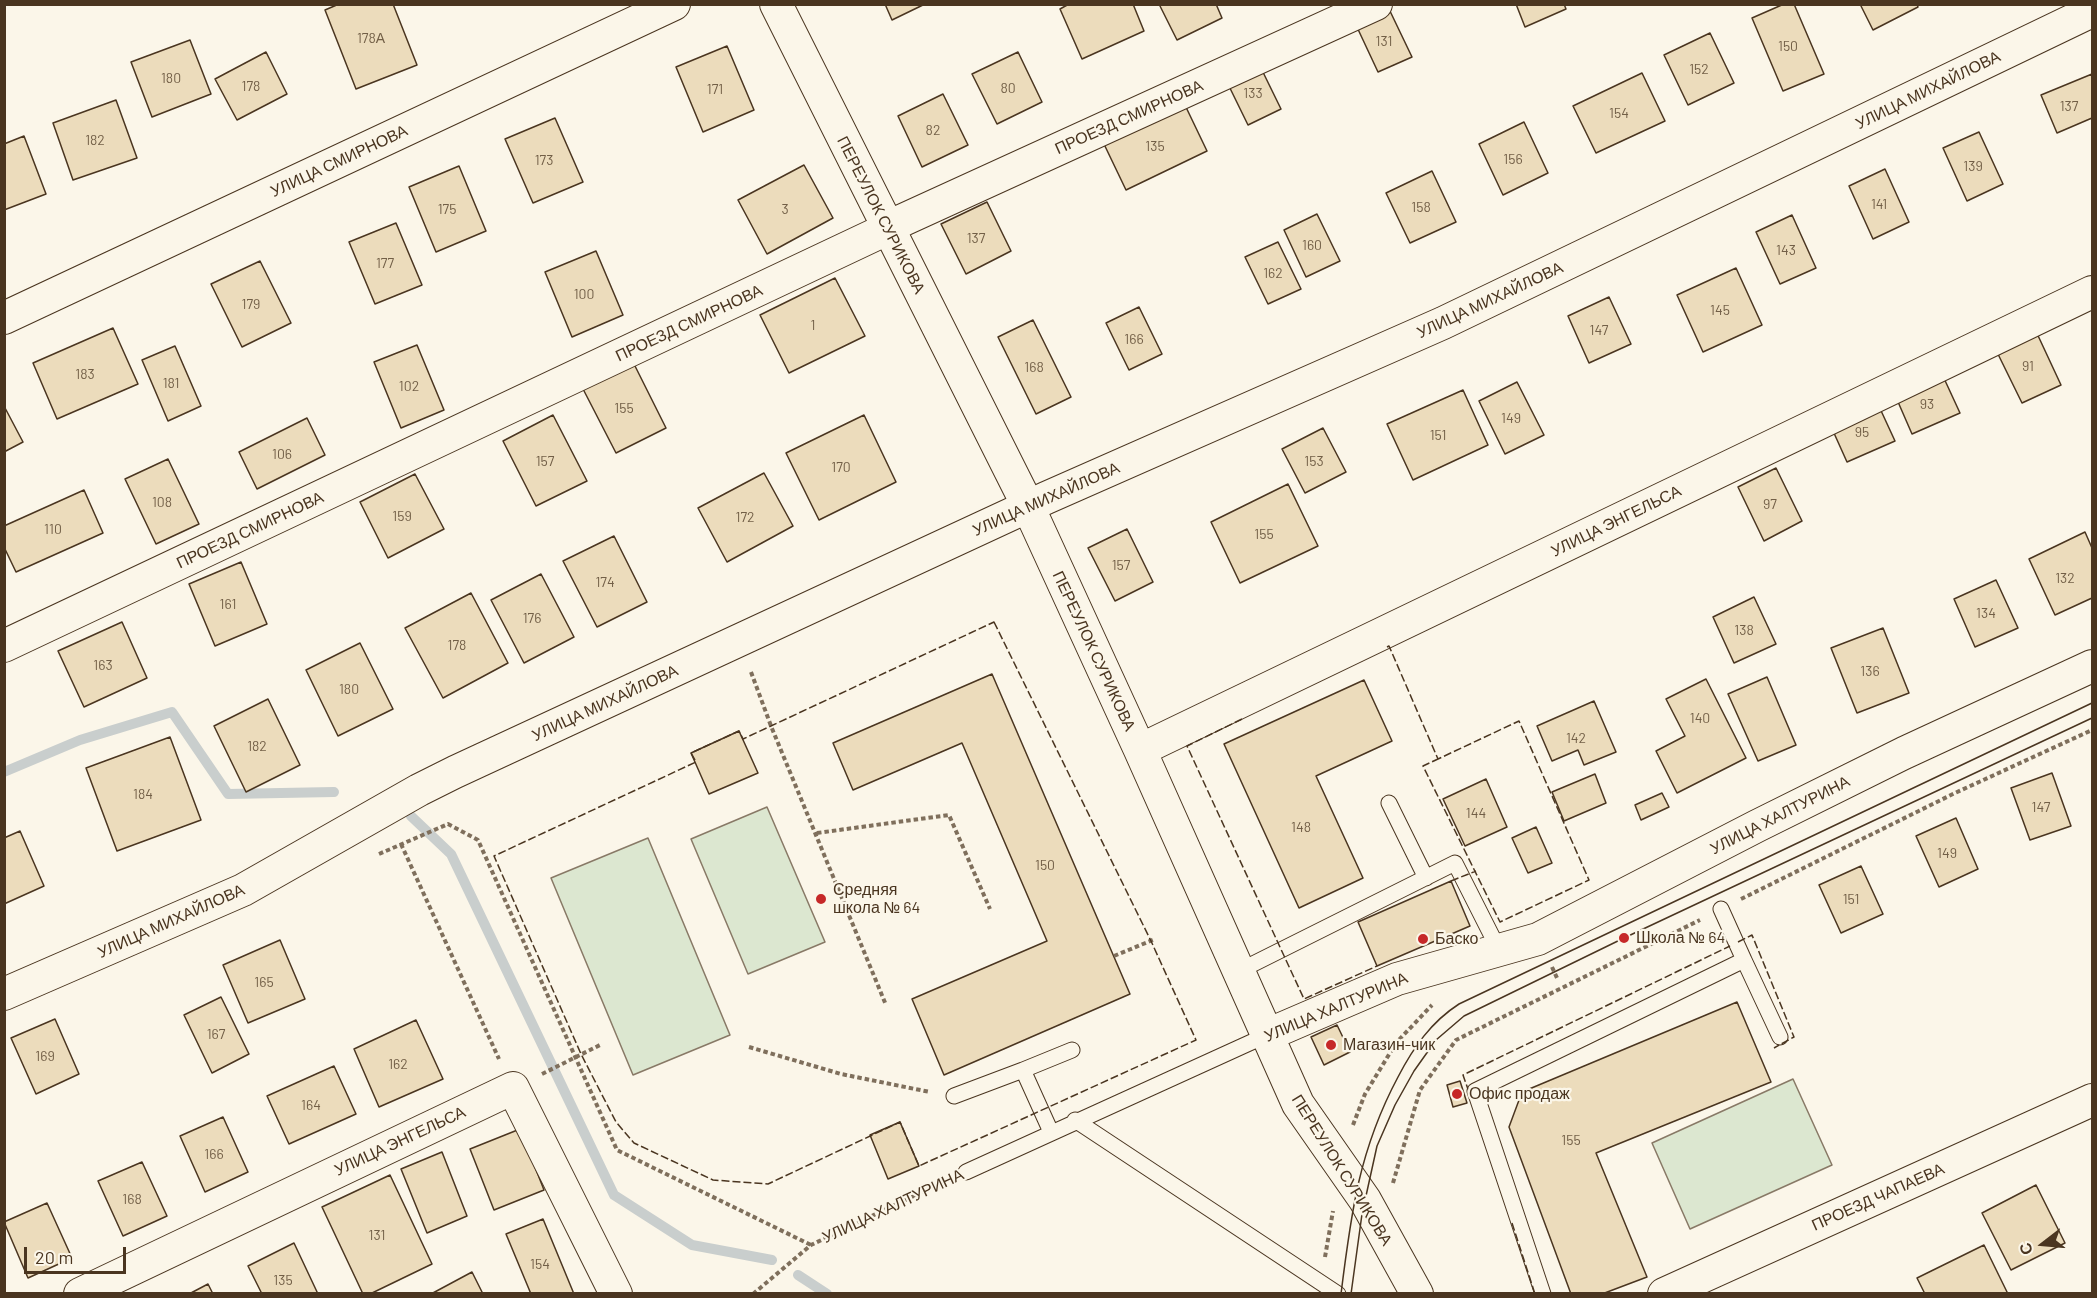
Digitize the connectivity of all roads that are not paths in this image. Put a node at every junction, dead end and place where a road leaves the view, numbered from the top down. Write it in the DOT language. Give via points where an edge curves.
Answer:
graph roads {
  1 [pos="674,4"];
  2 [pos="776,4"];
  3 [pos="1376,4"];
  4 [pos="2092,11"];
  5 [pos="887,229"];
  6 [pos="2092,292"];
  7 [pos="4,318"];
  8 [pos="1028,506"];
  9 [pos="4,646"];
  10 [pos="2092,666"];
  11 [pos="1140,750"];
  12 [pos="1389,803"];
  13 [pos="1426,878"];
  14 [pos="1720,909"];
  15 [pos="1499,950"];
  16 [pos="1744,960"];
  17 [pos="1239,971"];
  18 [pos="4,994"];
  19 [pos="1267,1035"];
  20 [pos="1780,1037"];
  21 [pos="1072,1050"];
  22 [pos="1023,1070"];
  23 [pos="954,1096"];
  24 [pos="2092,1100"];
  25 [pos="1075,1120"];
  26 [pos="1051,1132"];
  27 [pos="966,1172"];
  28 [pos="80,1293"];
  29 [pos="616,1293"];
  30 [pos="1338,1293"];
  31 [pos="1417,1293"];
  32 [pos="1543,1293"];
  33 [pos="1664,1293"];
  1 -- 7 [label="street, УЛИЦА СМИРНОВА"];
  2 -- 5 [label="street, ПЕРЕУЛОК СУРИКОВА"];
  3 -- 5 [label="street, ПРОЕЗД СМИРНОВА"];
  4 -- 8 [label="street, УЛИЦА МИХАЙЛОВА" via="1443,323"];
  5 -- 8 [label="street, ПЕРЕУЛОК СУРИКОВА"];
  5 -- 9 [label="street, ПРОЕЗД СМИРНОВА"];
  6 -- 11 [label="street, УЛИЦА ЭНГЕЛЬСА"];
  8 -- 11 [label="street, ПЕРЕУЛОК СУРИКОВА"];
  8 -- 18 [label="street, УЛИЦА МИХАЙЛОВА" via="419,790 243,890"];
  10 -- 15 [label="street, УЛИЦА ХАЛТУРИНА" via="1904,753 1538,939"];
  11 -- 17 [label="street, ПЕРЕУЛОК СУРИКОВА"];
  12 -- 13 [label="lane"];
  13 -- 15 [label="lane" via="1455,863"];
  13 -- 17 [label="lane"];
  14 -- 16 [label="lane"];
  15 -- 19 [label="street, УЛИЦА ХАЛТУРИНА" via="1397,979"];
  16 -- 20 [label="lane"];
  16 -- 32 [label="lane" via="1475,1091"];
  17 -- 19 [label="street, ПЕРЕУЛОК СУРИКОВА"];
  19 -- 25 [label="lane, УЛИЦА ХАЛТУРИНА"];
  19 -- 31 [label="street, ПЕРЕУЛОК СУРИКОВА" via="1298,1104 1365,1200"];
  21 -- 22 [label="lane"];
  22 -- 23 [label="lane"];
  22 -- 26 [label="lane"];
  24 -- 33 [label="street, ПРОЕЗД ЧАПАЕВА"];
  25 -- 26 [label="lane, УЛИЦА ХАЛТУРИНА"];
  25 -- 30 [label="lane"];
  26 -- 27 [label="lane, УЛИЦА ХАЛТУРИНА"];
  28 -- 29 [label="street, УЛИЦА ЭНГЕЛЬСА" via="524,1082"];
}
